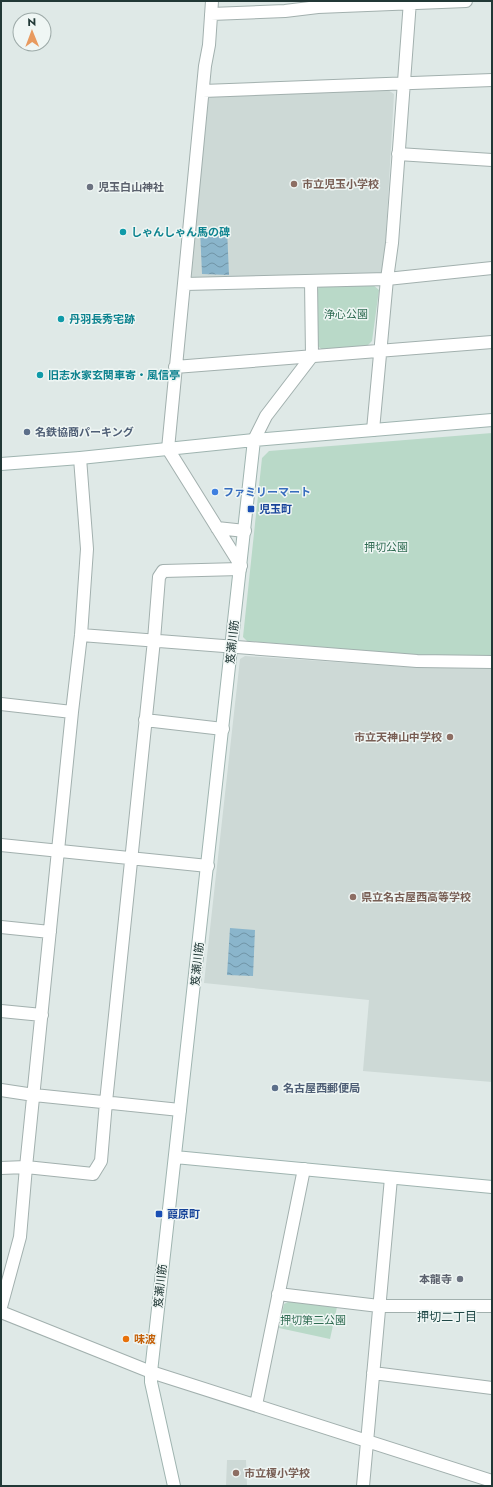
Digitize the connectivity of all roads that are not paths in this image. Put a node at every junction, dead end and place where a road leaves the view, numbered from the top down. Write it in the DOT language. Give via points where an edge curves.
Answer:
graph roads {
  1 [pos="212,1"];
  2 [pos="466,1"];
  3 [pos="410,3"];
  4 [pos="211,14"];
  5 [pos="492,80"];
  6 [pos="404,84"];
  7 [pos="203,91"];
  8 [pos="398,154"];
  9 [pos="492,160"];
  10 [pos="492,268"];
  11 [pos="387,279"];
  12 [pos="310,281"];
  13 [pos="185,284"];
  14 [pos="492,342"];
  15 [pos="380,351"];
  16 [pos="312,356"];
  17 [pos="175,367"];
  18 [pos="492,420"];
  19 [pos="373,430"];
  20 [pos="254,440"];
  21 [pos="168,449"];
  22 [pos="80,458"];
  23 [pos="1,464"];
  24 [pos="217,528"];
  25 [pos="245,531"];
  26 [pos="240,568"];
  27 [pos="81,635"];
  28 [pos="154,640"];
  29 [pos="232,646"];
  30 [pos="492,662"];
  31 [pos="1,704"];
  32 [pos="72,712"];
  33 [pos="145,720"];
  34 [pos="223,729"];
  35 [pos="1,844"];
  36 [pos="58,850"];
  37 [pos="132,857"];
  38 [pos="208,866"];
  39 [pos="1,927"];
  40 [pos="50,932"];
  41 [pos="1,1011"];
  42 [pos="42,1016"];
  43 [pos="1,1090"];
  44 [pos="34,1094"];
  45 [pos="106,1102"];
  46 [pos="180,1110"];
  47 [pos="175,1157"];
  48 [pos="26,1167"];
  49 [pos="1,1168"];
  50 [pos="304,1169"];
  51 [pos="391,1178"];
  52 [pos="492,1187"];
  53 [pos="278,1294"];
  54 [pos="380,1306"];
  55 [pos="492,1306"];
  56 [pos="1,1307"];
  57 [pos="1,1312"];
  58 [pos="151,1372"];
  59 [pos="373,1373"];
  60 [pos="492,1388"];
  61 [pos="256,1405"];
  62 [pos="367,1442"];
  63 [pos="492,1481"];
  64 [pos="174,1486"];
  65 [pos="363,1486"];
  1 -- 4 [label="street"];
  2 -- 3 [label="street"];
  3 -- 4 [label="street"];
  3 -- 6 [label="street"];
  4 -- 7 [label="street"];
  5 -- 6 [label="street"];
  6 -- 7 [label="street"];
  6 -- 8 [label="street"];
  7 -- 13 [label="street"];
  8 -- 9 [label="street"];
  8 -- 11 [label="street"];
  10 -- 11 [label="street"];
  11 -- 12 [label="street"];
  11 -- 15 [label="street"];
  12 -- 13 [label="street"];
  12 -- 16 [label="street"];
  13 -- 17 [label="street"];
  14 -- 15 [label="street"];
  15 -- 16 [label="street"];
  15 -- 19 [label="street"];
  16 -- 17 [label="street"];
  16 -- 20 [label="street" via="266,416"];
  17 -- 21 [label="street"];
  18 -- 19 [label="street"];
  19 -- 20 [label="street"];
  20 -- 21 [label="street"];
  20 -- 25 [label="street, 笈瀬川筋"];
  21 -- 22 [label="street"];
  21 -- 24 [label="street"];
  22 -- 23 [label="street"];
  22 -- 27 [label="street" via="87,549"];
  24 -- 25 [label="street"];
  24 -- 26 [label="street"];
  25 -- 26 [label="street, 笈瀬川筋"];
  26 -- 28 [label="street" via="163,571 159,577"];
  26 -- 29 [label="street, 笈瀬川筋"];
  27 -- 28 [label="street"];
  27 -- 32 [label="street"];
  28 -- 29 [label="street"];
  28 -- 33 [label="street"];
  29 -- 30 [label="street" via="417,661"];
  29 -- 34 [label="street, 笈瀬川筋"];
  31 -- 32 [label="street"];
  32 -- 36 [label="street"];
  33 -- 34 [label="street"];
  33 -- 37 [label="street"];
  34 -- 38 [label="street, 笈瀬川筋"];
  35 -- 36 [label="street"];
  36 -- 37 [label="street"];
  36 -- 40 [label="street"];
  37 -- 38 [label="street"];
  37 -- 45 [label="street"];
  38 -- 46 [label="street, 笈瀬川筋"];
  39 -- 40 [label="street"];
  40 -- 42 [label="street"];
  41 -- 42 [label="street"];
  42 -- 44 [label="street"];
  43 -- 44 [label="street"];
  44 -- 45 [label="street"];
  44 -- 48 [label="street"];
  45 -- 46 [label="street"];
  45 -- 48 [label="street" via="101,1161 93,1174"];
  46 -- 47 [label="street, 笈瀬川筋"];
  47 -- 50 [label="street"];
  47 -- 58 [label="street, 笈瀬川筋"];
  48 -- 49 [label="street"];
  48 -- 56 [label="street" via="20,1237"];
  50 -- 51 [label="street"];
  50 -- 53 [label="street"];
  51 -- 52 [label="street"];
  51 -- 54 [label="street"];
  53 -- 54 [label="street"];
  53 -- 61 [label="street"];
  54 -- 55 [label="street"];
  54 -- 59 [label="street"];
  57 -- 58 [label="street"];
  58 -- 61 [label="street"];
  58 -- 64 [label="street, 笈瀬川筋"];
  59 -- 60 [label="street"];
  59 -- 62 [label="street"];
  61 -- 62 [label="street"];
  62 -- 63 [label="street"];
  62 -- 65 [label="street"];
}
